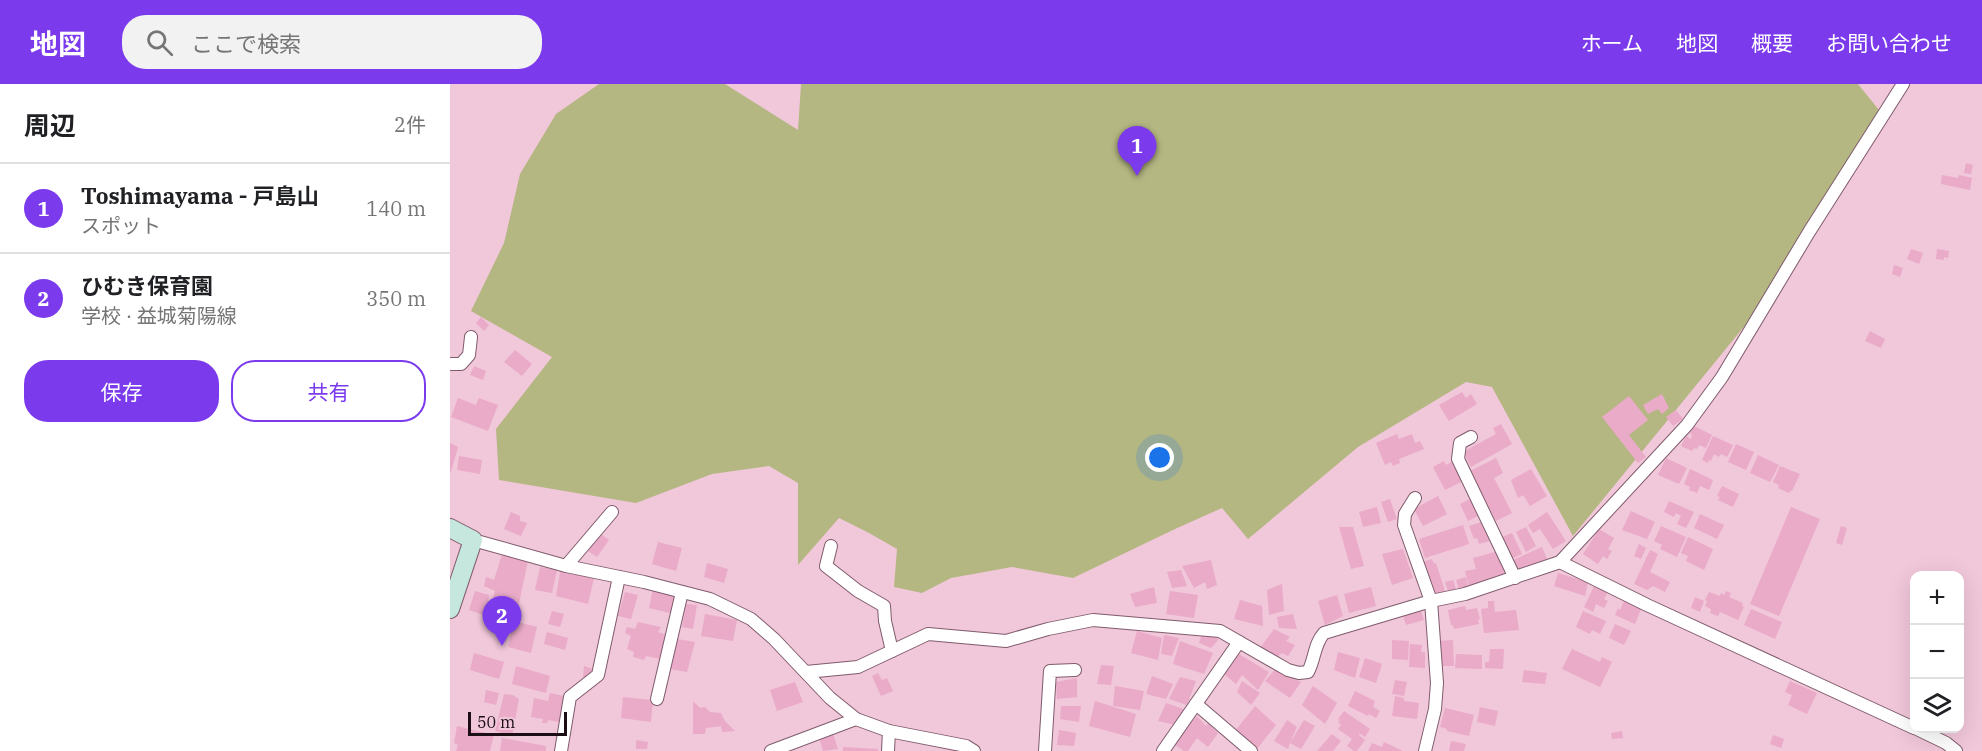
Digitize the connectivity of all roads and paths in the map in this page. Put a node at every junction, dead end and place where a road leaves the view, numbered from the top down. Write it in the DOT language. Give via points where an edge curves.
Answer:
graph roads {
  1 [pos="1903,84"];
  2 [pos="471,337"];
  3 [pos="450,364"];
  4 [pos="1471,437"];
  5 [pos="1415,498"];
  6 [pos="612,512"];
  7 [pos="450,528"];
  8 [pos="473,540"];
  9 [pos="831,546"];
  10 [pos="1560,562"];
  11 [pos="566,566"];
  12 [pos="619,577"];
  13 [pos="1515,578"];
  14 [pos="682,592"];
  15 [pos="1431,601"];
  16 [pos="450,609"];
  17 [pos="1239,642"];
  18 [pos="891,651"];
  19 [pos="1075,669"];
  20 [pos="806,672"];
  21 [pos="657,699"];
  22 [pos="1196,704"];
  23 [pos="856,718"];
  24 [pos="1910,726"];
  25 [pos="889,731"];
  26 [pos="1925,733"];
  27 [pos="561,751"];
  28 [pos="771,751"];
  29 [pos="888,751"];
  30 [pos="974,751"];
  31 [pos="1046,751"];
  32 [pos="1163,751"];
  33 [pos="1251,751"];
  34 [pos="1425,751"];
  35 [pos="1956,751"];
  1 -- 10 [label="street" via="1722,377 1687,425"];
  2 -- 3 [label="street" via="470,355 461,364"];
  4 -- 13 [label="street" via="1460,443 1458,459"];
  5 -- 15 [label="street" via="1405,514 1404,525"];
  6 -- 11 [label="street"];
  7 -- 8 [label="main road"];
  8 -- 11 [label="street"];
  8 -- 16 [label="main road"];
  9 -- 18 [label="street" via="826,566 884,606"];
  10 -- 13 [label="street"];
  10 -- 24 [label="street"];
  11 -- 12 [label="street"];
  12 -- 14 [label="street"];
  12 -- 27 [label="street" via="598,675 570,697"];
  13 -- 15 [label="street"];
  14 -- 20 [label="street" via="710,599 751,619"];
  14 -- 21 [label="street"];
  15 -- 17 [label="street" via="1323,633 1308,672 1288,670"];
  15 -- 34 [label="street" via="1437,682"];
  17 -- 18 [label="street" via="1220,632 1093,620 1006,641 928,634"];
  17 -- 22 [label="street"];
  18 -- 20 [label="street" via="858,667"];
  19 -- 31 [label="street" via="1050,670"];
  20 -- 23 [label="street"];
  22 -- 32 [label="street"];
  22 -- 33 [label="street"];
  23 -- 25 [label="street"];
  23 -- 28 [label="street"];
  25 -- 29 [label="street"];
  25 -- 30 [label="street" via="966,746"];
  26 -- 35 [label="street"];
}
